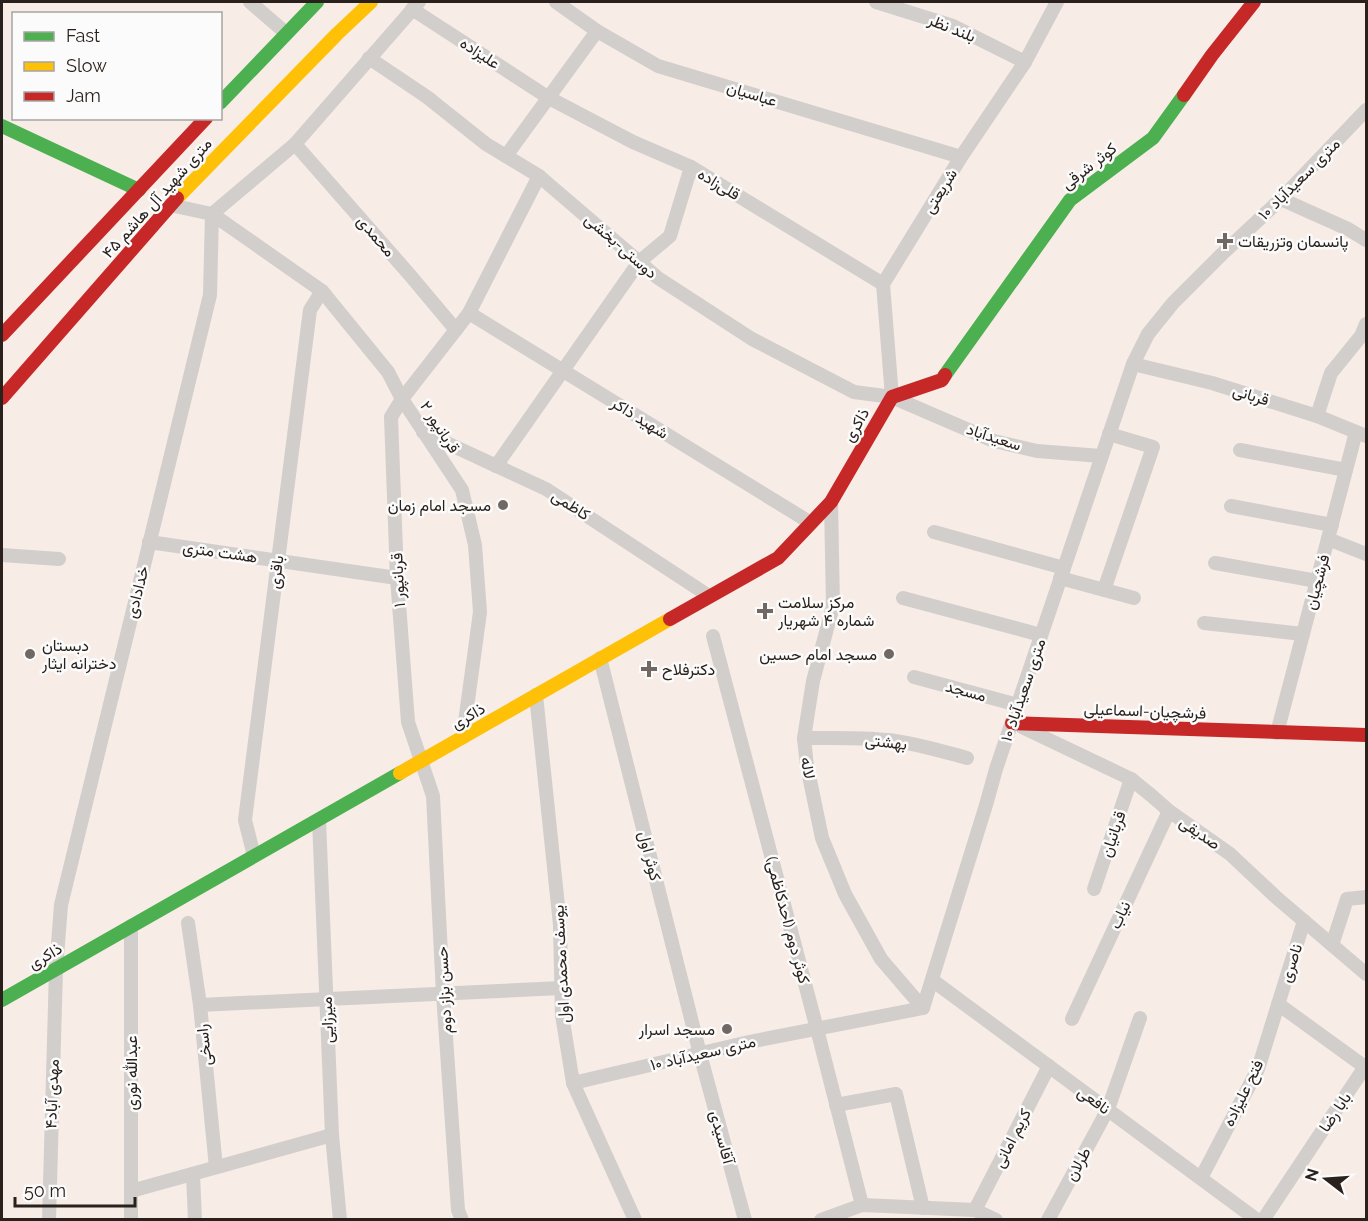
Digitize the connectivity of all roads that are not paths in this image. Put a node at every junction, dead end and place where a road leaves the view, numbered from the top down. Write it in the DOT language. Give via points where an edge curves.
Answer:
graph roads {
  1 [pos="250,2"];
  2 [pos="317,2"];
  3 [pos="371,2"];
  4 [pos="556,2"];
  5 [pos="876,2"];
  6 [pos="1057,2"];
  7 [pos="1254,2"];
  8 [pos="416,5"];
  9 [pos="597,31"];
  10 [pos="286,33"];
  11 [pos="369,58"];
  12 [pos="1025,62"];
  13 [pos="549,98"];
  14 [pos="222,101"];
  15 [pos="1366,110"];
  16 [pos="204,120"];
  17 [pos="2,126"];
  18 [pos="295,144"];
  19 [pos="506,156"];
  20 [pos="961,157"];
  21 [pos="691,167"];
  22 [pos="540,176"];
  23 [pos="139,190"];
  24 [pos="1281,199"];
  25 [pos="170,206"];
  26 [pos="212,214"];
  27 [pos="1366,240"];
  28 [pos="639,262"];
  29 [pos="882,284"];
  30 [pos="322,291"];
  31 [pos="469,313"];
  32 [pos="456,330"];
  33 [pos="1365,333"];
  34 [pos="2,335"];
  35 [pos="1133,364"];
  36 [pos="562,370"];
  37 [pos="891,397"];
  38 [pos="2,398"];
  39 [pos="402,399"];
  40 [pos="1317,416"];
  41 [pos="423,432"];
  42 [pos="1109,434"];
  43 [pos="1361,434"];
  44 [pos="1240,450"];
  45 [pos="1101,456"];
  46 [pos="496,466"];
  47 [pos="1346,470"];
  48 [pos="831,502"];
  49 [pos="1231,506"];
  50 [pos="811,523"];
  51 [pos="1332,525"];
  52 [pos="934,532"];
  53 [pos="1328,539"];
  54 [pos="149,542"];
  55 [pos="1366,554"];
  56 [pos="2,555"];
  57 [pos="59,559"];
  58 [pos="278,560"];
  59 [pos="1215,562"];
  60 [pos="1062,573"];
  61 [pos="398,578"];
  62 [pos="1317,581"];
  63 [pos="1104,590"];
  64 [pos="709,596"];
  65 [pos="903,598"];
  66 [pos="1134,598"];
  67 [pos="1204,623"];
  68 [pos="1303,634"];
  69 [pos="1041,635"];
  70 [pos="713,636"];
  71 [pos="600,658"];
  72 [pos="914,677"];
  73 [pos="536,695"];
  74 [pos="1018,705"];
  75 [pos="1012,723"];
  76 [pos="1277,733"];
  77 [pos="1366,735"];
  78 [pos="464,737"];
  79 [pos="804,738"];
  80 [pos="966,758"];
  81 [pos="421,761"];
  82 [pos="1131,779"];
  83 [pos="1169,811"];
  84 [pos="318,820"];
  85 [pos="255,856"];
  86 [pos="1094,889"];
  87 [pos="1366,897"];
  88 [pos="1304,921"];
  89 [pos="188,923"];
  90 [pos="131,926"];
  91 [pos="1332,945"];
  92 [pos="56,969"];
  93 [pos="1366,974"];
  94 [pos="932,980"];
  95 [pos="561,988"];
  96 [pos="444,994"];
  97 [pos="326,999"];
  98 [pos="2,1000"];
  99 [pos="1278,1004"];
  100 [pos="200,1005"];
  101 [pos="923,1008"];
  102 [pos="1140,1018"];
  103 [pos="1072,1019"];
  104 [pos="817,1029"];
  105 [pos="700,1054"];
  106 [pos="1049,1066"];
  107 [pos="1366,1066"];
  108 [pos="573,1083"];
  109 [pos="836,1105"];
  110 [pos="1108,1109"];
  111 [pos="332,1135"];
  112 [pos="216,1167"];
  113 [pos="193,1174"];
  114 [pos="1200,1178"];
  115 [pos="131,1191"];
  116 [pos="862,1205"];
  117 [pos="923,1208"];
  118 [pos="975,1210"];
  119 [pos="633,1216"];
  120 [pos="49,1220"];
  121 [pos="131,1220"];
  122 [pos="195,1220"];
  123 [pos="340,1220"];
  124 [pos="462,1220"];
  125 [pos="619,1220"];
  126 [pos="745,1220"];
  127 [pos="822,1220"];
  128 [pos="996,1220"];
  129 [pos="1048,1220"];
  130 [pos="1257,1220"];
  131 [pos="1263,1220"];
  1 -- 10 [label="street"];
  2 -- 10 [label="main road"];
  3 -- 25 [label="main road, ۴۵ متری شهید آل هاشم"];
  4 -- 9 [label="street, عباسیان"];
  5 -- 12 [label="street, بلند نظر" via="953,26"];
  6 -- 12 [label="street, شریعتی"];
  7 -- 37 [label="main road, کوثر شرقی" via="1153,138 1070,200 942,380"];
  8 -- 11 [label="street"];
  8 -- 13 [label="street, علیزاده"];
  9 -- 13 [label="street"];
  9 -- 20 [label="street, عباسیان" via="658,66"];
  10 -- 14 [label="main road"];
  11 -- 18 [label="street"];
  11 -- 19 [label="street, دوستی-بخشی"];
  12 -- 20 [label="street, شریعتی"];
  13 -- 19 [label="street"];
  13 -- 21 [label="street, قلی‌زاده"];
  15 -- 24 [label="street, ۱۰ متری سعیدآباد"];
  16 -- 23 [label="main road, ۴۵ متری شهید آل هاشم"];
  17 -- 23 [label="main road"];
  18 -- 26 [label="street"];
  18 -- 32 [label="street, محمدی"];
  19 -- 22 [label="street, دوستی-بخشی"];
  20 -- 29 [label="street, شریعتی"];
  21 -- 28 [label="street" via="670,237"];
  21 -- 29 [label="street, قلی‌زاده"];
  22 -- 28 [label="street, دوستی-بخشی"];
  22 -- 31 [label="street, قربانپور ۱"];
  23 -- 34 [label="main road, ۴۵ متری شهید آل هاشم"];
  24 -- 27 [label="street"];
  24 -- 35 [label="street, ۱۰ متری سعیدآباد" via="1173,303 1148,334"];
  25 -- 26 [label="street"];
  25 -- 38 [label="main road, ۴۵ متری شهید آل هاشم"];
  26 -- 30 [label="street, قربانپور ۲"];
  26 -- 54 [label="street, خدادادی" via="210,295"];
  28 -- 36 [label="street"];
  28 -- 37 [label="street, دوستی-بخشی" via="752,339 854,392"];
  29 -- 37 [label="street"];
  30 -- 39 [label="street, قربانپور ۲" via="388,372"];
  30 -- 58 [label="street, باقری" via="310,310"];
  31 -- 32 [label="street, قربانپور ۱"];
  31 -- 36 [label="street, شهید ذاکر"];
  32 -- 39 [label="street, قربانپور ۱"];
  33 -- 40 [label="street" via="1331,373"];
  35 -- 40 [label="street, قربانی" via="1212,383"];
  35 -- 42 [label="street, ۱۰ متری سعیدآباد"];
  36 -- 46 [label="street"];
  36 -- 50 [label="street, شهید ذاکر"];
  37 -- 45 [label="street, سعیدآباد" via="994,441 1037,451"];
  37 -- 48 [label="main road, ذاکری"];
  39 -- 41 [label="street, قربانپور ۲"];
  39 -- 61 [label="street, قربانپور ۱" via="391,417"];
  40 -- 43 [label="street, قربانی"];
  41 -- 46 [label="street, کاظمی"];
  41 -- 78 [label="street, قربانپور ۲" via="462,490 475,545 480,612"];
  42 -- 45 [label="street, ۱۰ متری سعیدآباد"];
  42 -- 63 [label="street" via="1153,447"];
  43 -- 47 [label="street, فرشچیان"];
  44 -- 47 [label="street"];
  45 -- 60 [label="street, ۱۰ متری سعیدآباد"];
  46 -- 64 [label="street, کاظمی" via="546,489"];
  47 -- 51 [label="street, فرشچیان"];
  48 -- 50 [label="main road, ذاکری"];
  48 -- 79 [label="street, لاله" via="833,606 813,681"];
  49 -- 51 [label="street"];
  50 -- 64 [label="main road, ذاکری" via="778,558"];
  51 -- 53 [label="street, فرشچیان"];
  52 -- 60 [label="street"];
  53 -- 55 [label="street"];
  53 -- 62 [label="street, فرشچیان"];
  54 -- 58 [label="street, هشت متری"];
  54 -- 92 [label="street, خدادادی" via="61,906"];
  56 -- 57 [label="street"];
  58 -- 61 [label="street, هشت متری"];
  58 -- 85 [label="street, باقری" via="244,820"];
  59 -- 62 [label="street"];
  60 -- 63 [label="street"];
  60 -- 69 [label="street, ۱۰ متری سعیدآباد"];
  61 -- 81 [label="street, قربانپور ۱" via="408,722"];
  62 -- 68 [label="street, فرشچیان"];
  63 -- 66 [label="street"];
  64 -- 71 [label="main road, ذاکری"];
  65 -- 69 [label="street"];
  67 -- 68 [label="street"];
  68 -- 76 [label="street, فرشچیان"];
  69 -- 74 [label="street, ۱۰ متری سعیدآباد"];
  70 -- 104 [label="street, کوثر دوم (احدکاظمی)"];
  71 -- 73 [label="main road, ذاکری"];
  71 -- 105 [label="street, کوثر اول"];
  72 -- 74 [label="street, مسجد"];
  73 -- 78 [label="main road, ذاکری"];
  73 -- 95 [label="street, یوسف محمدی اول" via="560,925"];
  74 -- 75 [label="street, ۱۰ متری سعیدآباد"];
  75 -- 76 [label="main road, فرشچیان-اسماعیلی"];
  75 -- 82 [label="street, صدیقی"];
  75 -- 94 [label="street, ۱۰ متری سعیدآباد"];
  76 -- 77 [label="main road, فرشچیان-اسماعیلی"];
  78 -- 81 [label="main road, ذاکری"];
  79 -- 80 [label="street, بهشتی" via="888,740"];
  79 -- 101 [label="street, لاله" via="822,838 845,894 881,959"];
  81 -- 84 [label="main road, ذاکری"];
  81 -- 96 [label="street, حسن بزاز دوم" via="433,796"];
  82 -- 83 [label="street, صدیقی"];
  82 -- 86 [label="street, قربانیان"];
  83 -- 88 [label="street, صدیقی" via="1230,854"];
  83 -- 103 [label="street, نیاب"];
  84 -- 85 [label="main road, ذاکری"];
  84 -- 97 [label="street, میرزایی"];
  85 -- 90 [label="main road, ذاکری"];
  87 -- 91 [label="street" via="1347,899"];
  88 -- 91 [label="street, صدیقی"];
  88 -- 99 [label="street, ناصری"];
  89 -- 100 [label="street, راسخی"];
  90 -- 92 [label="main road, ذاکری"];
  90 -- 115 [label="street, عبدالله نوری"];
  91 -- 93 [label="street, صدیقی"];
  92 -- 98 [label="main road, ذاکری"];
  92 -- 120 [label="street, مهدی آباد۴"];
  94 -- 101 [label="street, ۱۰ متری سعیدآباد"];
  94 -- 106 [label="street, نافعی"];
  95 -- 96 [label="street"];
  95 -- 108 [label="street, یوسف محمدی اول"];
  96 -- 97 [label="street"];
  96 -- 124 [label="street, حسن بزاز دوم" via="458,1210"];
  97 -- 100 [label="street"];
  97 -- 111 [label="street, میرزایی"];
  99 -- 107 [label="street"];
  99 -- 114 [label="street, فتح علیزاده" via="1258,1069"];
  100 -- 112 [label="street, راسخی"];
  101 -- 104 [label="street, ۱۰ متری سعیدآباد"];
  102 -- 110 [label="street"];
  104 -- 105 [label="street, ۱۰ متری سعیدآباد"];
  104 -- 109 [label="street, کوثر دوم (احدکاظمی)"];
  105 -- 108 [label="street, ۱۰ متری سعیدآباد"];
  105 -- 126 [label="street, آقاسیدی"];
  106 -- 110 [label="street, نافعی"];
  106 -- 118 [label="street, کریم امانی"];
  107 -- 131 [label="street, بابا رضا"];
  108 -- 119 [label="street, یوسف محمدی اول"];
  109 -- 116 [label="street, کوثر دوم (احدکاظمی)"];
  109 -- 117 [label="street" via="896,1094"];
  110 -- 114 [label="street, نافعی"];
  110 -- 129 [label="street, طرلان"];
  111 -- 112 [label="street"];
  111 -- 123 [label="street, میرزایی"];
  112 -- 113 [label="street"];
  113 -- 115 [label="street"];
  113 -- 122 [label="street"];
  114 -- 130 [label="street, نافعی"];
  115 -- 121 [label="street, عبدالله نوری"];
  116 -- 117 [label="street"];
  116 -- 127 [label="street"];
  117 -- 118 [label="street"];
  118 -- 128 [label="street"];
  119 -- 125 [label="street"];
}
